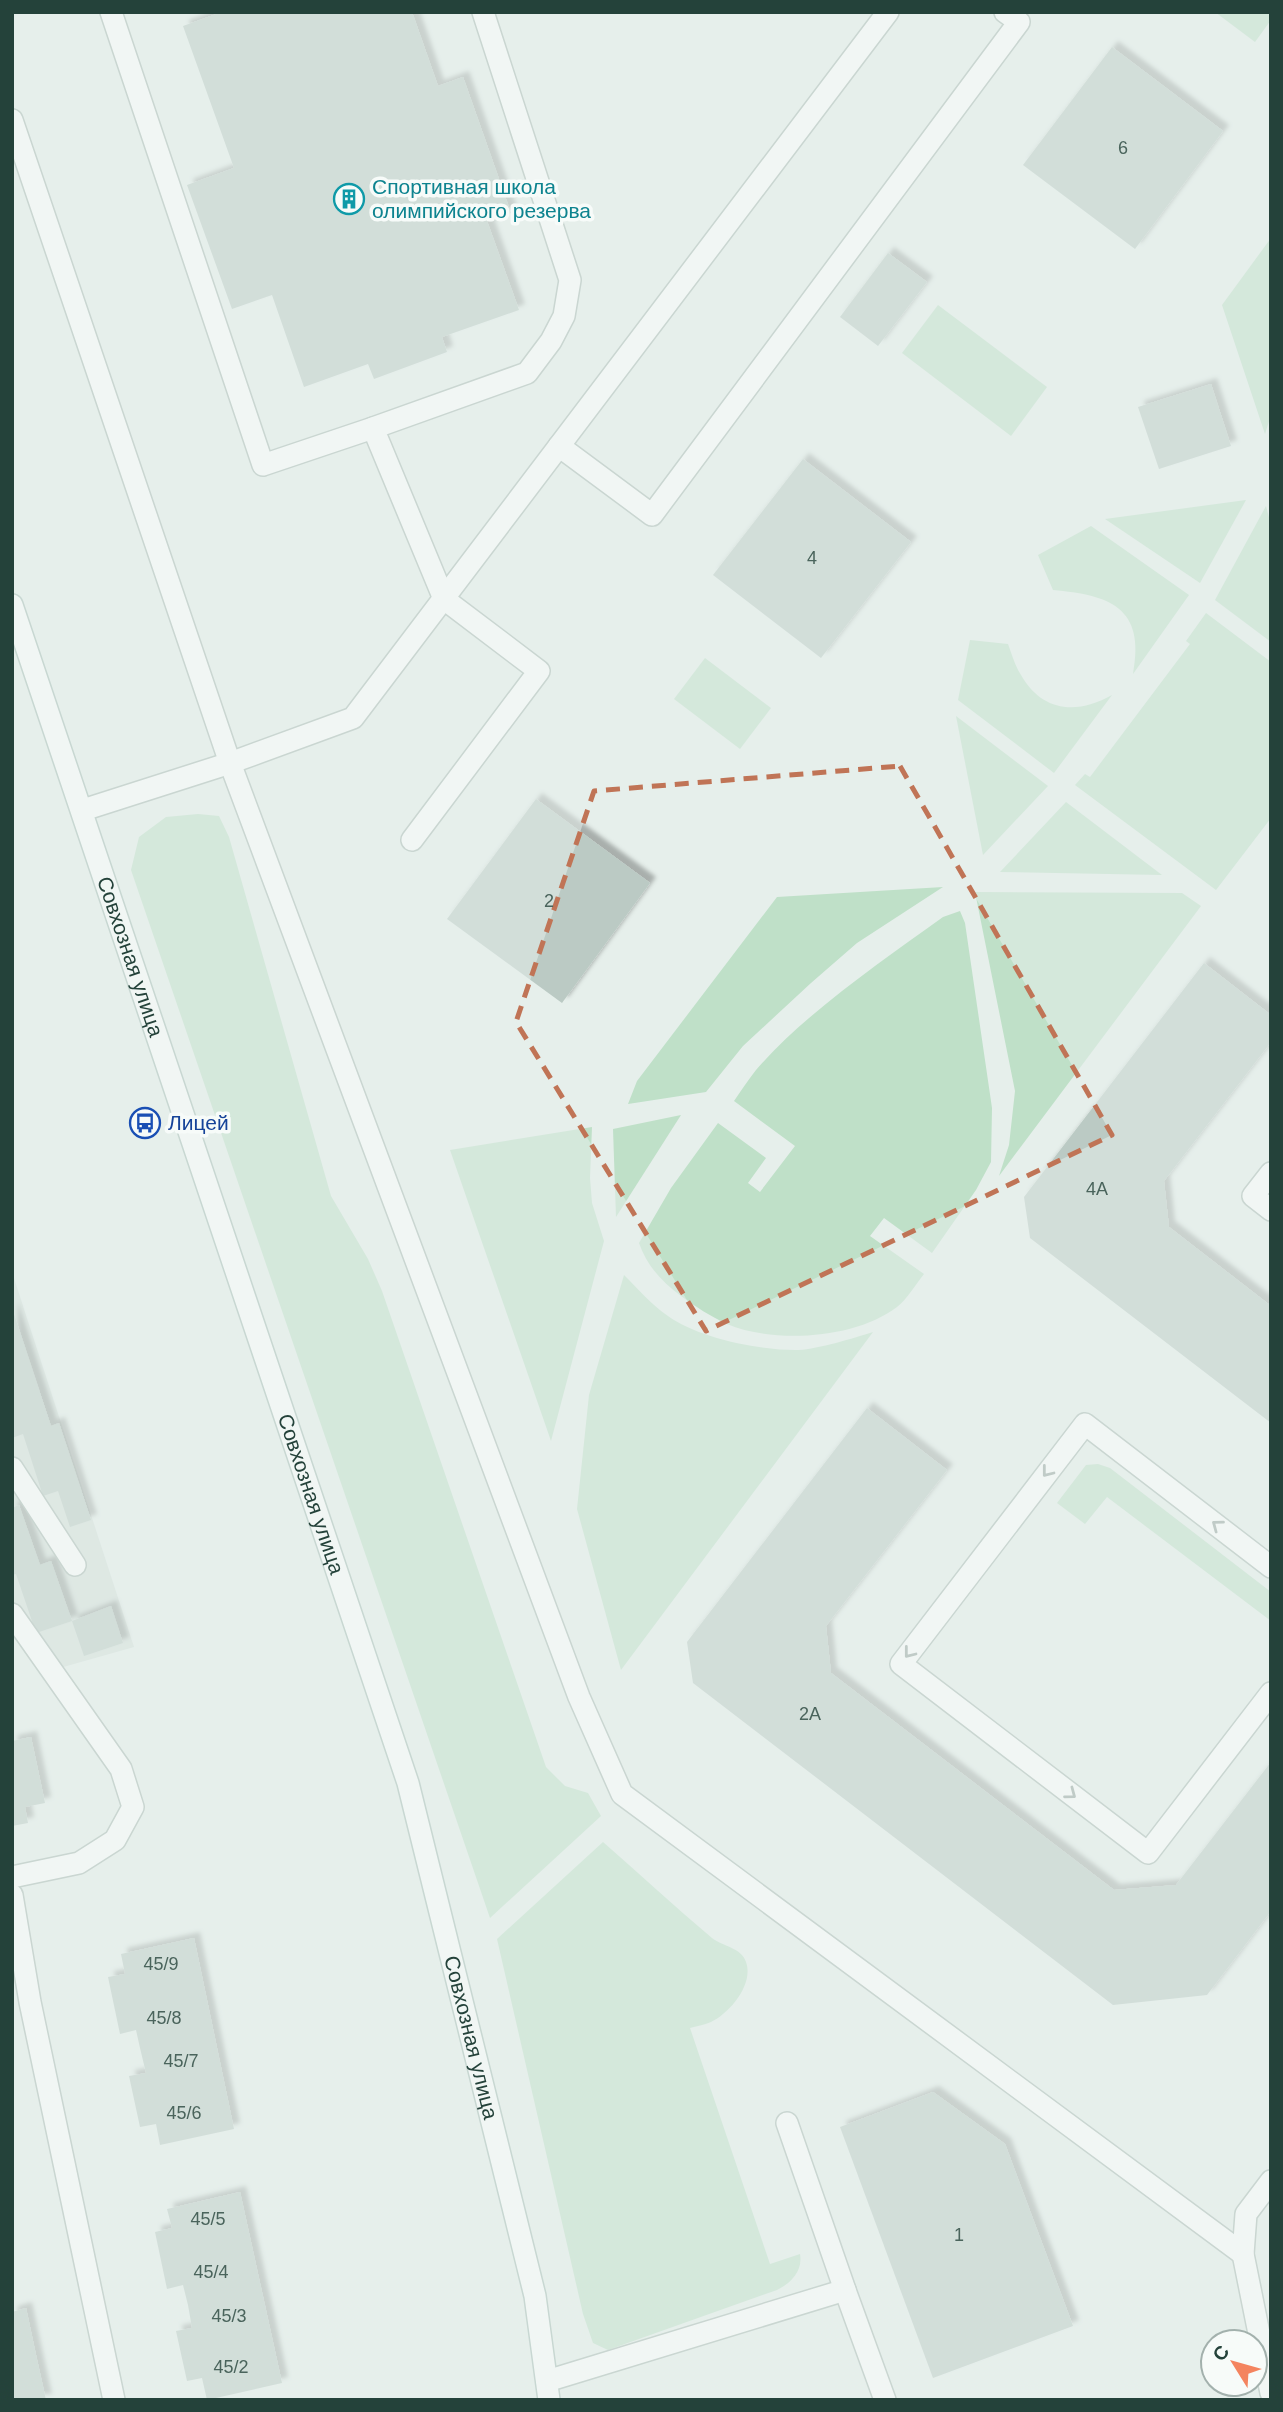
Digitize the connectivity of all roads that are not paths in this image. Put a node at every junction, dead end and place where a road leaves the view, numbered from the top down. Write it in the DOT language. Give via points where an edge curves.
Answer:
graph roads {
  1 [pos="111,12"];
  2 [pos="483,12"];
  3 [pos="888,12"];
  4 [pos="1005,12"];
  5 [pos="12,120"];
  6 [pos="373,428"];
  7 [pos="559,446"];
  8 [pos="444,599"];
  9 [pos="12,605"];
  10 [pos="230,763"];
  11 [pos="83,810"];
  12 [pos="412,840"];
  13 [pos="1271,1173"];
  14 [pos="1271,1210"];
  15 [pos="12,1468"];
  16 [pos="75,1565"];
  17 [pos="1271,1567"];
  18 [pos="12,1614"];
  19 [pos="1271,1693"];
  20 [pos="12,1877"];
  21 [pos="12,1895"];
  22 [pos="787,2123"];
  23 [pos="1271,2181"];
  24 [pos="1243,2254"];
  25 [pos="845,2290"];
  26 [pos="548,2391"];
  27 [pos="1271,2393"];
  28 [pos="114,2400"];
  29 [pos="885,2400"];
  1 -- 6 [label="street" via="263,465"];
  2 -- 6 [label="street" via="570,280 564,316 527,373"];
  3 -- 7 [label="street"];
  4 -- 7 [label="street" via="1019,22 652,515"];
  5 -- 10 [label="street"];
  6 -- 8 [label="street"];
  7 -- 8 [label="street"];
  8 -- 10 [label="street" via="353,718"];
  8 -- 12 [label="street" via="539,671"];
  9 -- 11 [label="street, Совхозная улица"];
  10 -- 11 [label="street"];
  10 -- 24 [label="street" via="579,1697 622,1794"];
  11 -- 26 [label="street, Совхозная улица" via="408,1783 535,2297"];
  13 -- 14 [label="street" via="1253,1196"];
  15 -- 16 [label="street"];
  17 -- 19 [label="street, one-way" via="1085,1424 901,1664 1148,1853"];
  18 -- 20 [label="street" via="121,1769 133,1807 115,1840 79,1863"];
  21 -- 28 [label="street" via="30,2002"];
  22 -- 25 [label="street"];
  23 -- 24 [label="street" via="1246,2214"];
  24 -- 27 [label="street"];
  25 -- 26 [label="street"];
  25 -- 29 [label="street"];
}
